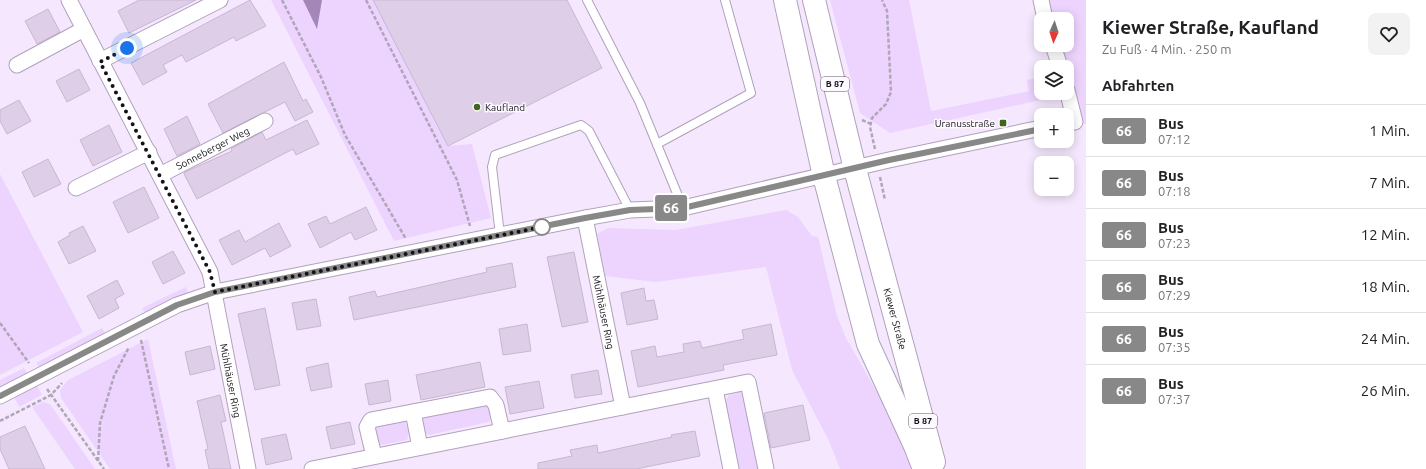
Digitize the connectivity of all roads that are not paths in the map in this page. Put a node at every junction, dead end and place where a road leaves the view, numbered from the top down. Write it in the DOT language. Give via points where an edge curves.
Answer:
graph roads {
  1 [pos="69,0"];
  2 [pos="220,0"];
  3 [pos="587,0"];
  4 [pos="725,0"];
  5 [pos="785,0"];
  6 [pos="814,0"];
  7 [pos="1042,0"];
  8 [pos="1044,12"];
  9 [pos="84,29"];
  10 [pos="100,62"];
  11 [pos="17,65"];
  12 [pos="1070,100"];
  13 [pos="265,121"];
  14 [pos="1076,123"];
  15 [pos="1034,130"];
  16 [pos="657,144"];
  17 [pos="148,152"];
  18 [pos="855,168"];
  19 [pos="160,175"];
  20 [pos="824,176"];
  21 [pos="76,188"];
  22 [pos="683,208"];
  23 [pos="630,210"];
  24 [pos="585,218"];
  25 [pos="500,235"];
  26 [pos="215,292"];
  27 [pos="715,389"];
  28 [pos="0,396"];
  29 [pos="623,407"];
  30 [pos="413,412"];
  31 [pos="502,431"];
  32 [pos="420,447"];
  33 [pos="374,456"];
  34 [pos="248,469"];
  35 [pos="312,469"];
  36 [pos="731,469"];
  37 [pos="766,469"];
  38 [pos="924,469"];
  39 [pos="936,469"];
  1 -- 9 [label="street"];
  2 -- 10 [label="street"];
  3 -- 16 [label="lane" via="640,104"];
  4 -- 16 [label="lane" via="751,93"];
  5 -- 20 [label="main road, B 87"];
  6 -- 18 [label="main road, Kiewer Straße / B 87"];
  7 -- 8 [label="street"];
  9 -- 10 [label="street"];
  9 -- 11 [label="street"];
  10 -- 17 [label="street"];
  12 -- 14 [label="street"];
  13 -- 19 [label="street, Sonneberger Weg"];
  15 -- 18 [label="street"];
  16 -- 22 [label="lane"];
  17 -- 19 [label="street"];
  17 -- 21 [label="street"];
  18 -- 20 [label="street"];
  18 -- 39 [label="main road, Kiewer Straße / B 87"];
  19 -- 26 [label="street" via="210,272"];
  20 -- 22 [label="street"];
  20 -- 38 [label="main road, B 87" via="868,344"];
  22 -- 23 [label="street"];
  23 -- 24 [label="street"];
  23 -- 25 [label="lane" via="589,131 582,125 496,155 492,167"];
  24 -- 25 [label="street"];
  24 -- 29 [label="street, Mühlhäuser Ring"];
  25 -- 26 [label="street"];
  26 -- 28 [label="street" via="177,305"];
  26 -- 34 [label="street, Mühlhäuser Ring"];
  27 -- 29 [label="street"];
  27 -- 36 [label="street"];
  27 -- 37 [label="street" via="748,382"];
  29 -- 31 [label="street"];
  30 -- 31 [label="street" via="490,397 496,405"];
  30 -- 32 [label="street"];
  30 -- 33 [label="street" via="371,420 367,427"];
  31 -- 32 [label="street"];
  32 -- 33 [label="street"];
  33 -- 35 [label="street"];
}
